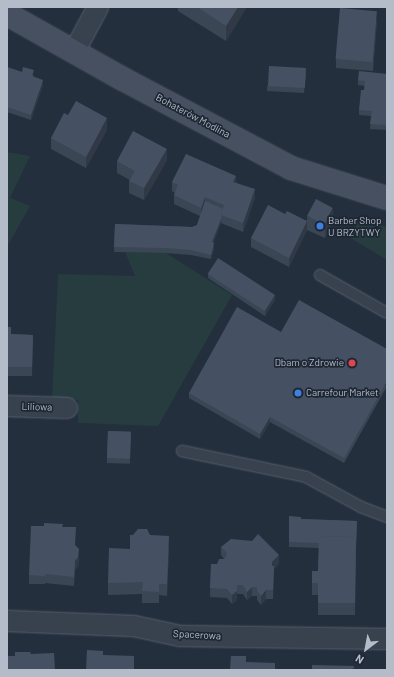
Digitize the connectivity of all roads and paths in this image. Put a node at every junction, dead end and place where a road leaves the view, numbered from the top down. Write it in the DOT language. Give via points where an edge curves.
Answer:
graph roads {
  1 [pos="98,7"];
  2 [pos="7,14"];
  3 [pos="74,52"];
  4 [pos="387,198"];
  5 [pos="320,275"];
  6 [pos="387,313"];
  7 [pos="7,406"];
  8 [pos="67,408"];
  9 [pos="182,451"];
  10 [pos="387,517"];
  11 [pos="7,621"];
  12 [pos="387,639"];
  1 -- 3 [label="street"];
  2 -- 3 [label="main road, Bohaterów Modlina"];
  3 -- 4 [label="main road, Bohaterów Modlina" via="291,168"];
  5 -- 6 [label="lane"];
  7 -- 8 [label="street, Liliowa"];
  9 -- 10 [label="lane" via="306,477 361,507"];
  11 -- 12 [label="street, Spacerowa" via="134,626 180,636"];
}
